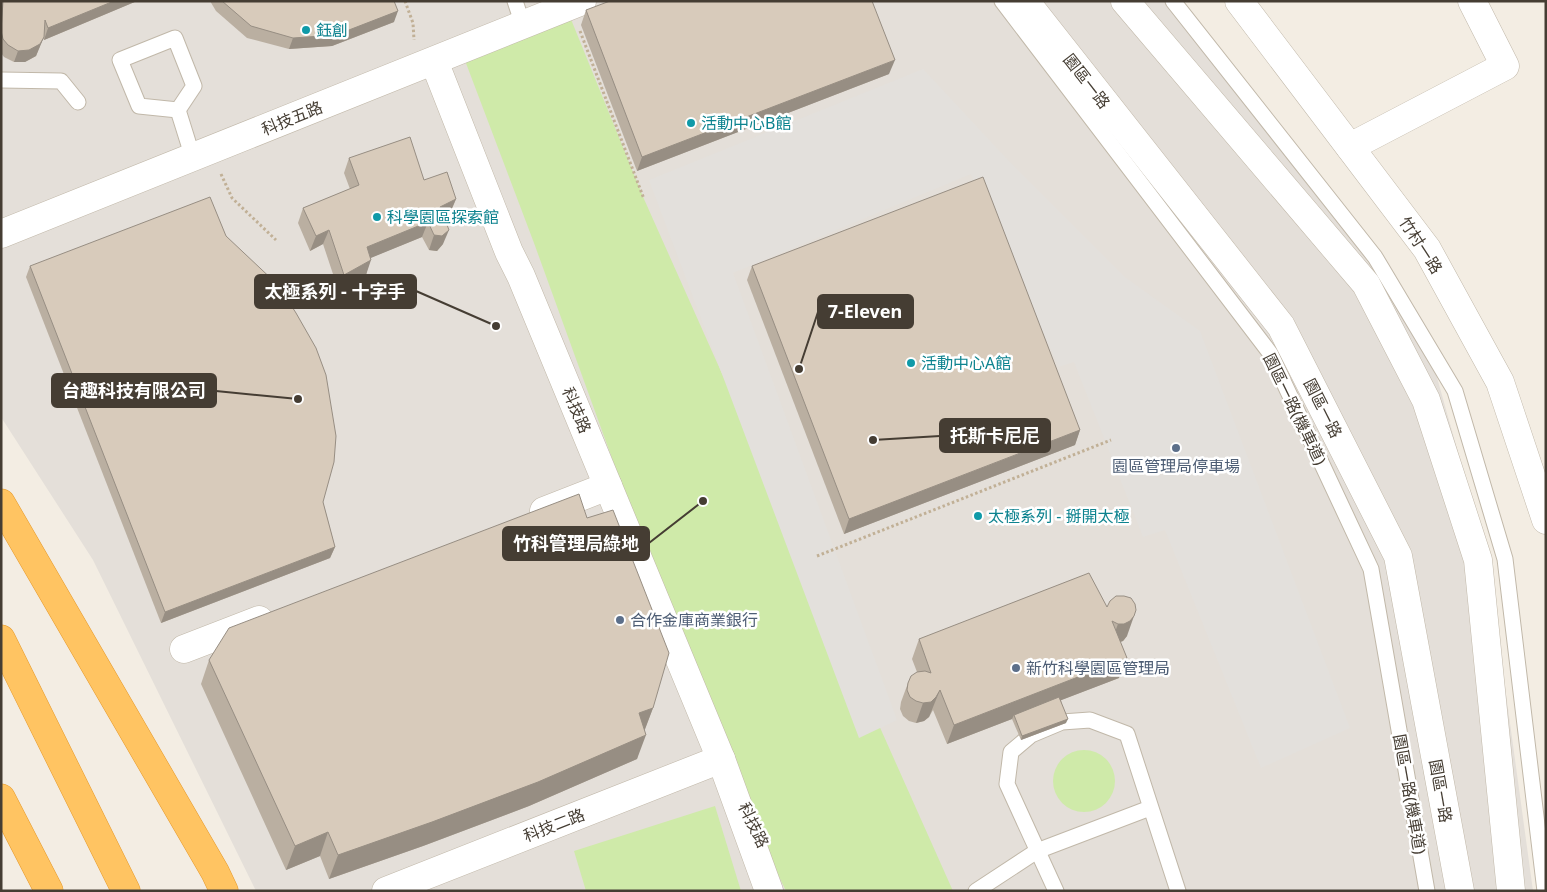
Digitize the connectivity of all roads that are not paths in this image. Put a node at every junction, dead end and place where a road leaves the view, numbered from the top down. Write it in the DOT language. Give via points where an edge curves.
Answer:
graph roads {
  1 [pos="1002,1"];
  2 [pos="1025,1"];
  3 [pos="1125,1"];
  4 [pos="1173,1"];
  5 [pos="1239,1"];
  6 [pos="1472,1"];
  7 [pos="577,4"];
  8 [pos="519,13"];
  9 [pos="426,64"];
  10 [pos="1,80"];
  11 [pos="78,102"];
  12 [pos="178,110"];
  13 [pos="1350,147"];
  14 [pos="193,158"];
  15 [pos="1,234"];
  16 [pos="608,486"];
  17 [pos="1,503"];
  18 [pos="522,519"];
  19 [pos="1546,520"];
  20 [pos="284,610"];
  21 [pos="1,639"];
  22 [pos="184,649"];
  23 [pos="721,759"];
  24 [pos="1,798"];
  25 [pos="1150,808"];
  26 [pos="1037,851"];
  27 [pos="49,891"];
  28 [pos="126,891"];
  29 [pos="224,891"];
  30 [pos="386,891"];
  31 [pos="769,891"];
  32 [pos="786,891"];
  33 [pos="976,891"];
  34 [pos="1056,891"];
  35 [pos="1178,891"];
  36 [pos="1427,891"];
  37 [pos="1460,891"];
  38 [pos="1511,891"];
  39 [pos="1544,891"];
  1 -- 36 [label="lane, 園區一路(機車道)" via="1270,353 1371,569"];
  2 -- 37 [label="street, 園區一路" via="1281,326 1398,556"];
  3 -- 38 [label="street" via="1366,284 1426,400 1478,560"];
  4 -- 39 [label="lane" via="1375,257 1455,391 1505,559"];
  5 -- 13 [label="street, 竹村一路"];
  6 -- 13 [label="street" via="1505,66"];
  7 -- 8 [label="street, 科技五路"];
  8 -- 9 [label="street, 科技五路"];
  9 -- 14 [label="street, 科技五路"];
  9 -- 16 [label="street, 科技路"];
  10 -- 11 [label="lane" via="61,81"];
  12 -- 12 [label="lane" via="194,86 175,38 120,60 139,106"];
  12 -- 14 [label="lane"];
  13 -- 19 [label="street, 竹村一路" via="1426,249 1500,382"];
  14 -- 15 [label="street, 科技五路"];
  16 -- 18 [label="street"];
  16 -- 23 [label="street, 科技路"];
  17 -- 29 [label="highway"];
  20 -- 22 [label="street"];
  21 -- 28 [label="highway"];
  23 -- 30 [label="street, 科技二路"];
  23 -- 31 [label="street, 科技路"];
  23 -- 32 [label="street, 科技路"];
  24 -- 27 [label="highway"];
  25 -- 26 [label="lane"];
  25 -- 26 [label="lane" via="1127,734 1090,720 1062,722 1031,735 1011,752 1007,784"];
  25 -- 35 [label="lane"];
  26 -- 33 [label="lane"];
  26 -- 34 [label="lane"];
}
